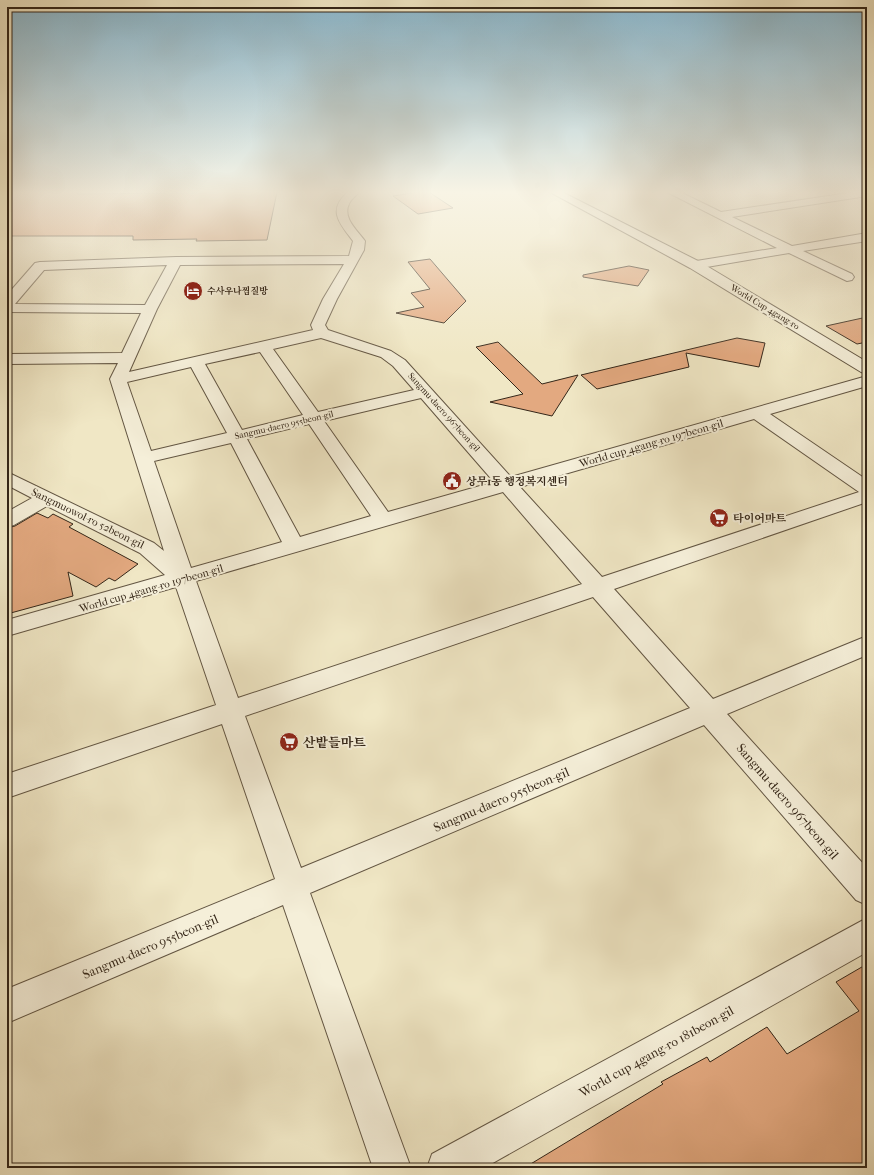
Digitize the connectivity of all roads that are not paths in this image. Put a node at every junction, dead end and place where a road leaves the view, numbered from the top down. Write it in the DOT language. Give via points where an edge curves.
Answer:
graph roads {
  1 [pos="358,247"];
  2 [pos="660,247"];
  3 [pos="786,247"];
  4 [pos="810,247"];
  5 [pos="792,250"];
  6 [pos="353,260"];
  7 [pos="176,261"];
  8 [pos="695,265"];
  9 [pos="847,276"];
  10 [pos="7,304"];
  11 [pos="7,308"];
  12 [pos="150,309"];
  13 [pos="322,333"];
  14 [pos="264,347"];
  15 [pos="128,358"];
  16 [pos="7,359"];
  17 [pos="196,362"];
  18 [pos="867,369"];
  19 [pos="118,379"];
  20 [pos="867,381"];
  21 [pos="425,392"];
  22 [pos="757,413"];
  23 [pos="313,418"];
  24 [pos="237,436"];
  25 [pos="143,458"];
  26 [pos="7,478"];
  27 [pos="509,484"];
  28 [pos="867,489"];
  29 [pos="867,496"];
  30 [pos="46,498"];
  31 [pos="384,520"];
  32 [pos="7,521"];
  33 [pos="294,546"];
  34 [pos="184,578"];
  35 [pos="599,586"];
  36 [pos="7,628"];
  37 [pos="867,645"];
  38 [pos="230,711"];
  39 [pos="709,711"];
  40 [pos="7,786"];
  41 [pos="292,886"];
  42 [pos="867,890"];
  43 [pos="867,934"];
  44 [pos="7,1006"];
  45 [pos="392,1168"];
  46 [pos="446,1168"];
  1 -- 6 [label="street"];
  2 -- 8 [label="street, World Cup 4gang-ro"];
  3 -- 5 [label="street"];
  4 -- 5 [label="street"];
  5 -- 8 [label="street"];
  5 -- 9 [label="street"];
  6 -- 7 [label="street"];
  6 -- 13 [label="street" via="318,325"];
  7 -- 10 [label="street" via="40,266"];
  7 -- 12 [label="street"];
  8 -- 18 [label="street, World Cup 4gang-ro"];
  11 -- 12 [label="street"];
  12 -- 15 [label="street"];
  13 -- 14 [label="street"];
  13 -- 21 [label="street, Sangmu-daero 967beon-gil" via="386,354 399,362"];
  14 -- 17 [label="street"];
  14 -- 23 [label="street"];
  15 -- 16 [label="street"];
  15 -- 19 [label="street"];
  17 -- 19 [label="street"];
  17 -- 24 [label="street"];
  19 -- 25 [label="street"];
  20 -- 22 [label="street, World cup 4gang-ro 197beon-gil"];
  21 -- 23 [label="street, Sangmu-daero 955beon-gil"];
  21 -- 27 [label="street, Sangmu-daero 967beon-gil"];
  22 -- 27 [label="street, World cup 4gang-ro 197beon-gil"];
  22 -- 28 [label="street"];
  23 -- 24 [label="street, Sangmu-daero 955beon-gil"];
  23 -- 31 [label="street"];
  24 -- 25 [label="street, Sangmu-daero 955beon-gil"];
  24 -- 33 [label="street"];
  25 -- 34 [label="street"];
  26 -- 30 [label="street, Sangmuowol-ro 52beon-gil"];
  27 -- 31 [label="street, World cup 4gang-ro 197beon-gil"];
  27 -- 35 [label="street, Sangmu-daero 967beon-gil"];
  29 -- 35 [label="street"];
  30 -- 32 [label="street"];
  30 -- 34 [label="street, Sangmuowol-ro 52beon-gil" via="147,548"];
  31 -- 33 [label="street, World cup 4gang-ro 197beon-gil"];
  33 -- 34 [label="street, World cup 4gang-ro 197beon-gil"];
  34 -- 36 [label="street, World cup 4gang-ro 197beon-gil"];
  34 -- 38 [label="street"];
  35 -- 38 [label="street"];
  35 -- 39 [label="street, Sangmu-daero 967beon-gil"];
  37 -- 39 [label="street"];
  38 -- 40 [label="street"];
  38 -- 41 [label="street"];
  39 -- 41 [label="street, Sangmu-daero 955beon-gil"];
  39 -- 42 [label="street, Sangmu-daero 967beon-gil"];
  41 -- 44 [label="street, Sangmu-daero 955beon-gil"];
  41 -- 45 [label="street"];
  43 -- 46 [label="street, World cup 4gang-ro 181beon-gil"];
}
